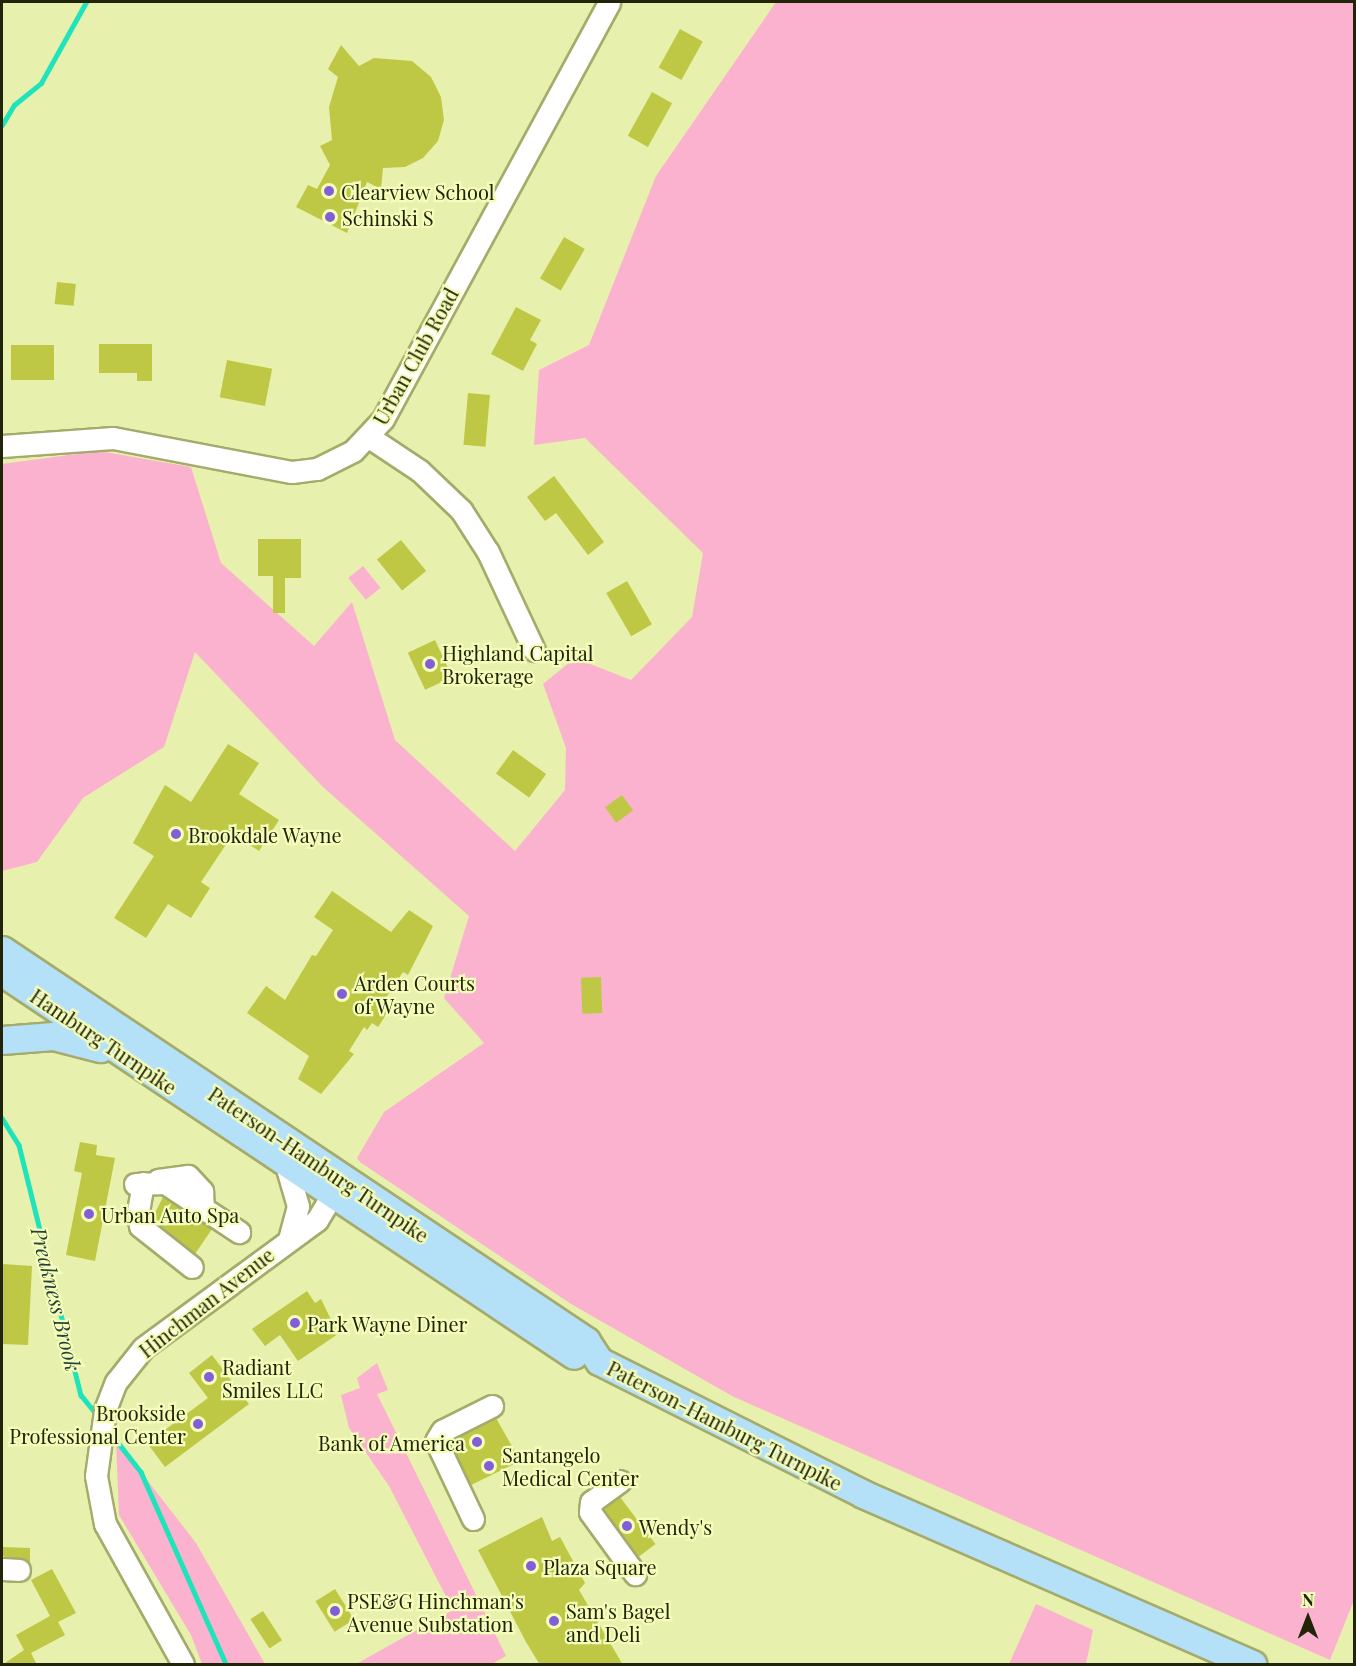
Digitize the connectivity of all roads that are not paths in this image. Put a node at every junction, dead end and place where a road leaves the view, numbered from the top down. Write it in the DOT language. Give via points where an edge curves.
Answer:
graph roads {
  1 [pos="609,2"];
  2 [pos="369,437"];
  3 [pos="2,446"];
  4 [pos="534,650"];
  5 [pos="2,950"];
  6 [pos="2,972"];
  7 [pos="2,1040"];
  8 [pos="122,1054"];
  9 [pos="286,1165"];
  10 [pos="337,1188"];
  11 [pos="239,1232"];
  12 [pos="289,1239"];
  13 [pos="192,1268"];
  14 [pos="599,1361"];
  15 [pos="492,1406"];
  16 [pos="620,1480"];
  17 [pos="473,1519"];
  18 [pos="635,1574"];
  19 [pos="183,1665"];
  20 [pos="1253,1665"];
  1 -- 2 [label="street, Urban Club Road"];
  2 -- 3 [label="street, Urban Club Road" via="336,462 305,471 113,438"];
  2 -- 4 [label="street" via="420,471 460,510 488,552"];
  5 -- 10 [label="main road, Paterson-Hamburg Turnpike"];
  6 -- 8 [label="main road, Hamburg Turnpike"];
  7 -- 8 [label="main road" via="53,1036"];
  8 -- 9 [label="main road, Hamburg Turnpike"];
  9 -- 10 [label="main road, Hamburg Turnpike"];
  9 -- 12 [label="street, Hinchman Avenue" via="298,1206"];
  10 -- 12 [label="street, Hinchman Avenue" via="317,1220"];
  10 -- 14 [label="main road, Hamburg Turnpike" via="543,1337 576,1356"];
  11 -- 13 [label="street" via="203,1208 145,1182 140,1226"];
  12 -- 19 [label="street, Hinchman Avenue" via="143,1348 116,1382 102,1418 96,1476 105,1524"];
  14 -- 20 [label="main road, Paterson-Hamburg Turnpike" via="873,1499"];
  15 -- 17 [label="street" via="442,1431 436,1441"];
  16 -- 18 [label="street" via="591,1502 590,1512"];
}
